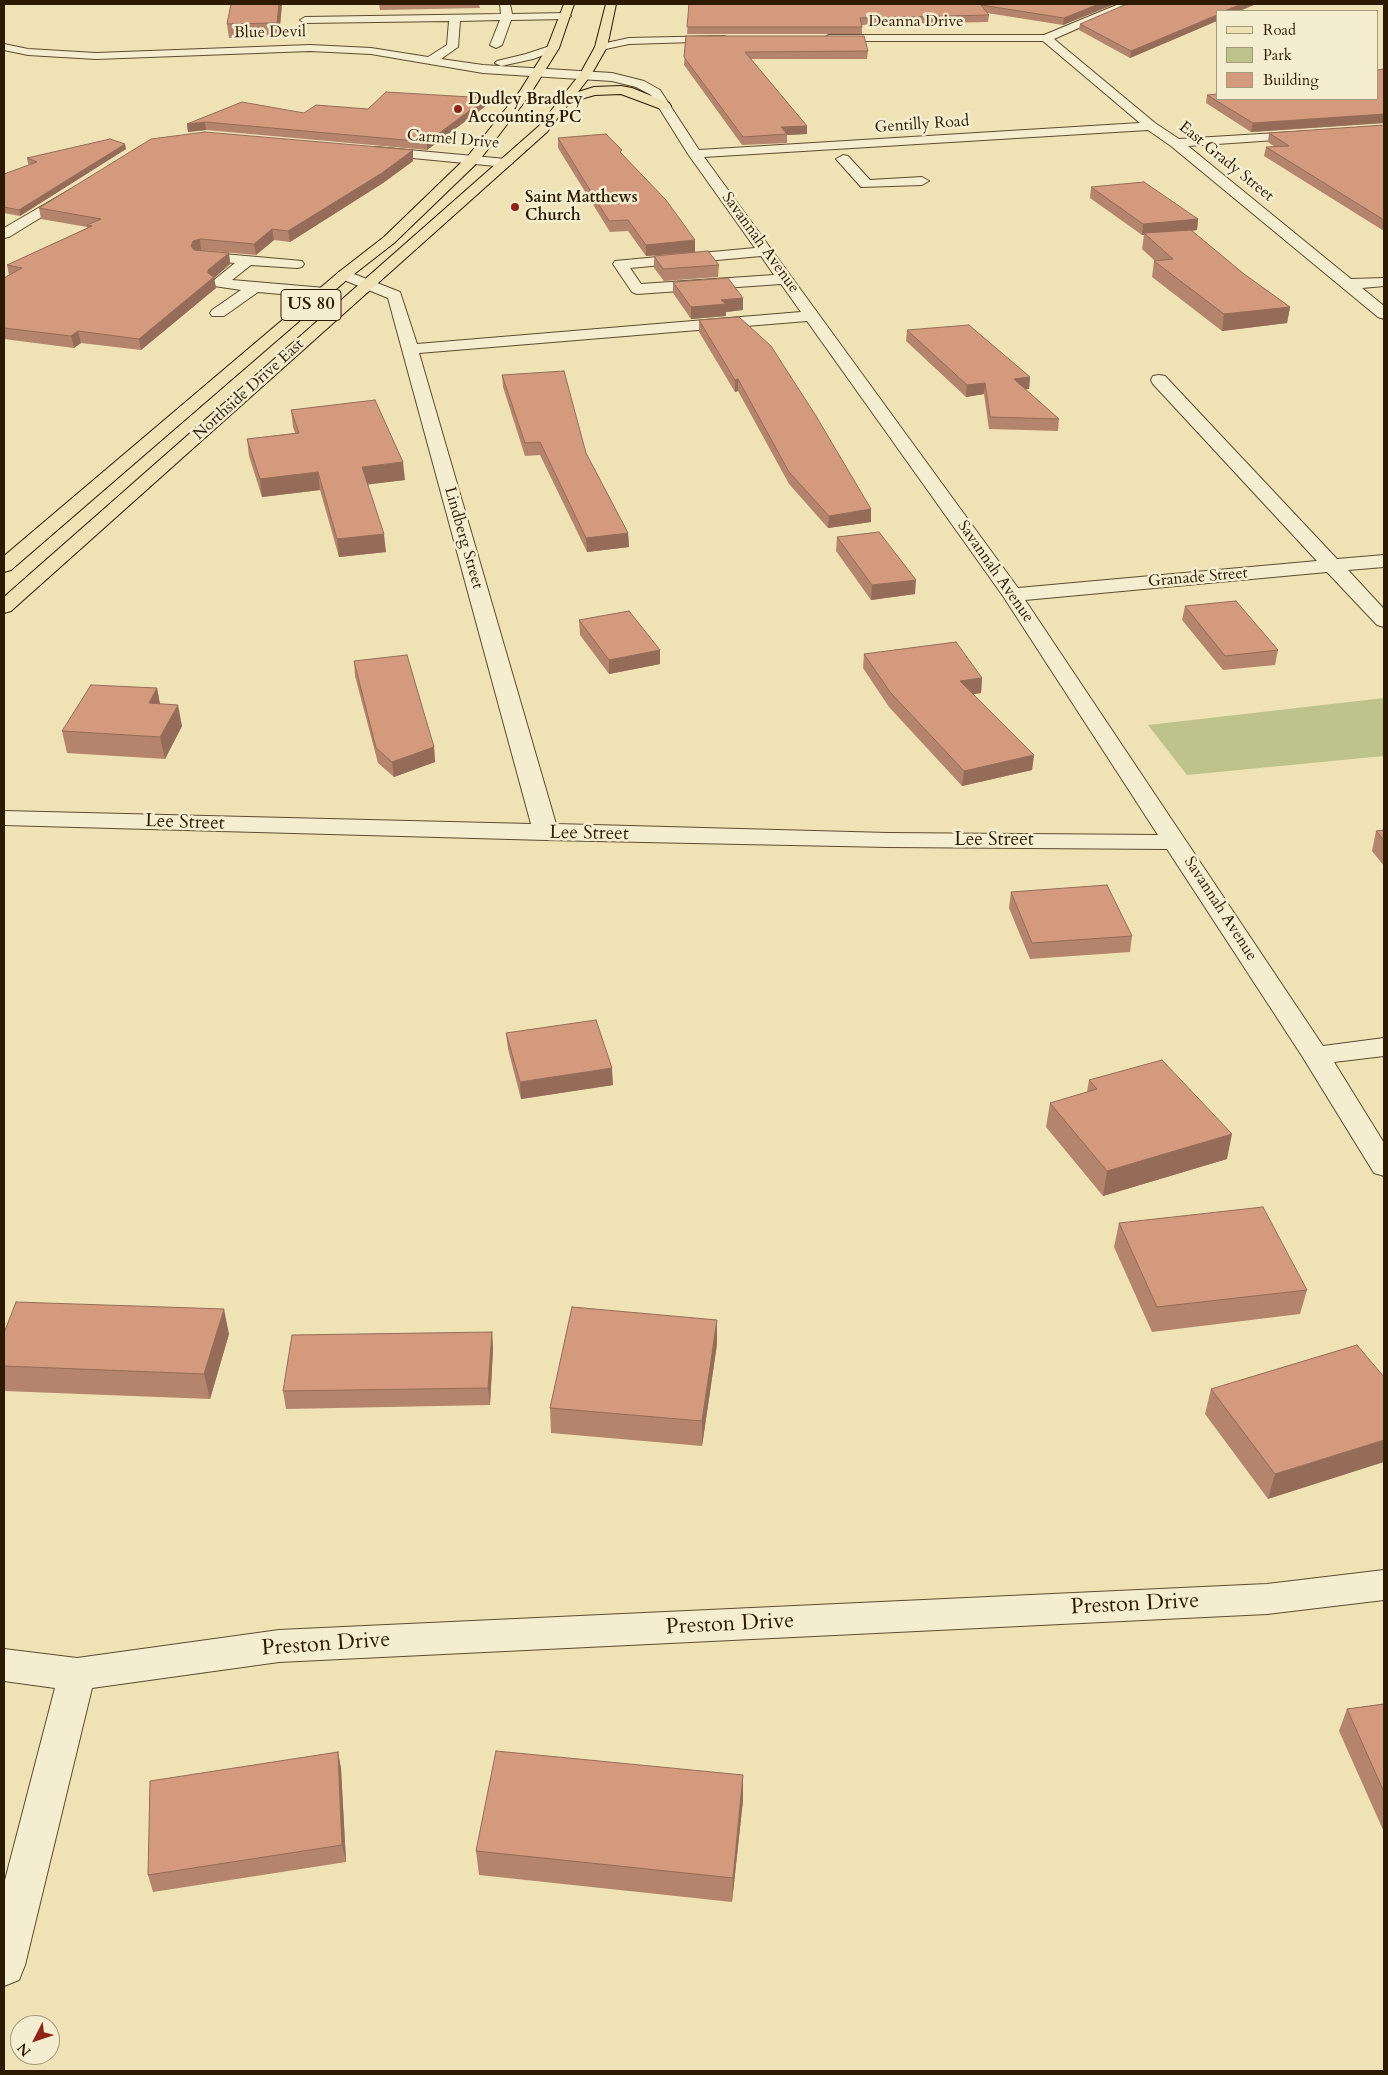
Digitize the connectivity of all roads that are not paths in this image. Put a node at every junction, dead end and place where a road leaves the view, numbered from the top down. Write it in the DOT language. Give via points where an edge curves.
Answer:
graph roads {
  1 [pos="505,4"];
  2 [pos="611,4"];
  3 [pos="1128,4"];
  4 [pos="309,5"];
  5 [pos="567,10"];
  6 [pos="455,17"];
  7 [pos="507,17"];
  8 [pos="614,26"];
  9 [pos="302,34"];
  10 [pos="736,38"];
  11 [pos="816,38"];
  12 [pos="1046,38"];
  13 [pos="666,39"];
  14 [pos="496,45"];
  15 [pos="4,47"];
  16 [pos="601,47"];
  17 [pos="552,48"];
  18 [pos="429,61"];
  19 [pos="449,65"];
  20 [pos="537,74"];
  21 [pos="585,75"];
  22 [pos="568,99"];
  23 [pos="665,106"];
  24 [pos="1151,126"];
  25 [pos="1315,133"];
  26 [pos="1176,143"];
  27 [pos="888,144"];
  28 [pos="364,150"];
  29 [pos="695,154"];
  30 [pos="899,156"];
  31 [pos="473,159"];
  32 [pos="843,159"];
  33 [pos="506,163"];
  34 [pos="911,168"];
  35 [pos="922,181"];
  36 [pos="84,186"];
  37 [pos="933,192"];
  38 [pos="4,234"];
  39 [pos="766,251"];
  40 [pos="200,256"];
  41 [pos="248,260"];
  42 [pos="297,264"];
  43 [pos="344,275"];
  44 [pos="785,279"];
  45 [pos="1384,282"];
  46 [pos="368,284"];
  47 [pos="1348,284"];
  48 [pos="255,287"];
  49 [pos="325,293"];
  50 [pos="218,312"];
  51 [pos="1384,314"];
  52 [pos="812,316"];
  53 [pos="410,348"];
  54 [pos="1159,380"];
  55 [pos="1384,561"];
  56 [pos="4,566"];
  57 [pos="1332,566"];
  58 [pos="1012,595"];
  59 [pos="4,607"];
  60 [pos="1384,621"];
  61 [pos="4,818"];
  62 [pos="546,833"];
  63 [pos="1175,842"];
  64 [pos="1384,1047"];
  65 [pos="1316,1056"];
  66 [pos="1384,1166"];
  67 [pos="1384,1585"];
  68 [pos="4,1665"];
  69 [pos="77,1674"];
  70 [pos="4,1965"];
  1 -- 7 [label="street"];
  2 -- 8 [label="main road, Northside Drive East / US 80"];
  3 -- 12 [label="street"];
  4 -- 9 [label="street"];
  5 -- 7 [label="street"];
  5 -- 17 [label="main road, Northside Drive East / US 80"];
  6 -- 7 [label="street"];
  6 -- 9 [label="street"];
  6 -- 18 [label="street" via="452,47"];
  7 -- 14 [label="street"];
  8 -- 13 [label="street" via="626,34"];
  8 -- 16 [label="main road, Northside Drive East / US 80"];
  9 -- 15 [label="street, Blue Devil" via="96,56"];
  9 -- 18 [label="street, Blue Devil"];
  10 -- 13 [label="street"];
  11 -- 12 [label="street, Deanna Drive"];
  12 -- 24 [label="street, East Grady Street"];
  13 -- 16 [label="street" via="629,41"];
  16 -- 21 [label="main road, Northside Drive East / US 80"];
  17 -- 19 [label="street" via="500,63"];
  17 -- 20 [label="main road, Northside Drive East / US 80"];
  18 -- 19 [label="street, Blue Devil"];
  19 -- 20 [label="street, Blue Devil"];
  20 -- 21 [label="street, Savannah Avenue"];
  20 -- 31 [label="main road, Northside Drive East / US 80"];
  21 -- 22 [label="main road, Northside Drive East / US 80"];
  21 -- 23 [label="street, Savannah Avenue" via="640,84 656,93"];
  22 -- 23 [label="main road" via="594,91 621,90"];
  22 -- 33 [label="main road, Northside Drive East / US 80" via="543,129"];
  23 -- 29 [label="street, Savannah Avenue"];
  24 -- 26 [label="street, East Grady Street"];
  24 -- 27 [label="street, Gentilly Road"];
  25 -- 26 [label="street"];
  26 -- 47 [label="street, East Grady Street"];
  27 -- 29 [label="street, Gentilly Road"];
  27 -- 30 [label="street"];
  28 -- 31 [label="street, Carmel Drive"];
  29 -- 39 [label="street, Savannah Avenue"];
  31 -- 33 [label="street, Carmel Drive"];
  31 -- 43 [label="main road, Northside Drive East / US 80" via="389,240"];
  32 -- 35 [label="street" via="866,184"];
  33 -- 46 [label="main road, Northside Drive East / US 80"];
  34 -- 35 [label="street"];
  35 -- 37 [label="street"];
  36 -- 38 [label="street"];
  39 -- 44 [label="street, Savannah Avenue"];
  39 -- 44 [label="street" via="620,264 636,289"];
  40 -- 41 [label="street"];
  41 -- 42 [label="street"];
  41 -- 48 [label="street" via="219,283"];
  43 -- 46 [label="street, Lindberg Street"];
  43 -- 49 [label="main road, Northside Drive East / US 80"];
  44 -- 52 [label="street, Savannah Avenue"];
  45 -- 47 [label="street"];
  46 -- 53 [label="street, Lindberg Street" via="395,295"];
  46 -- 59 [label="main road, Northside Drive East / US 80"];
  47 -- 51 [label="street, East Grady Street"];
  48 -- 49 [label="street"];
  48 -- 50 [label="street"];
  49 -- 56 [label="main road, Northside Drive East / US 80"];
  52 -- 53 [label="street"];
  52 -- 58 [label="street, Savannah Avenue"];
  53 -- 62 [label="street, Lindberg Street"];
  54 -- 57 [label="street"];
  55 -- 57 [label="street, Granade Street"];
  57 -- 58 [label="street, Granade Street"];
  57 -- 60 [label="street"];
  58 -- 63 [label="street, Savannah Avenue"];
  61 -- 62 [label="street, Lee Street"];
  62 -- 63 [label="street, Lee Street"];
  63 -- 65 [label="street, Savannah Avenue"];
  64 -- 65 [label="street"];
  65 -- 66 [label="street, Savannah Avenue"];
  67 -- 69 [label="street, Preston Drive" via="1267,1598 279,1646"];
  68 -- 69 [label="street, Preston Drive"];
  69 -- 70 [label="street"];
}
